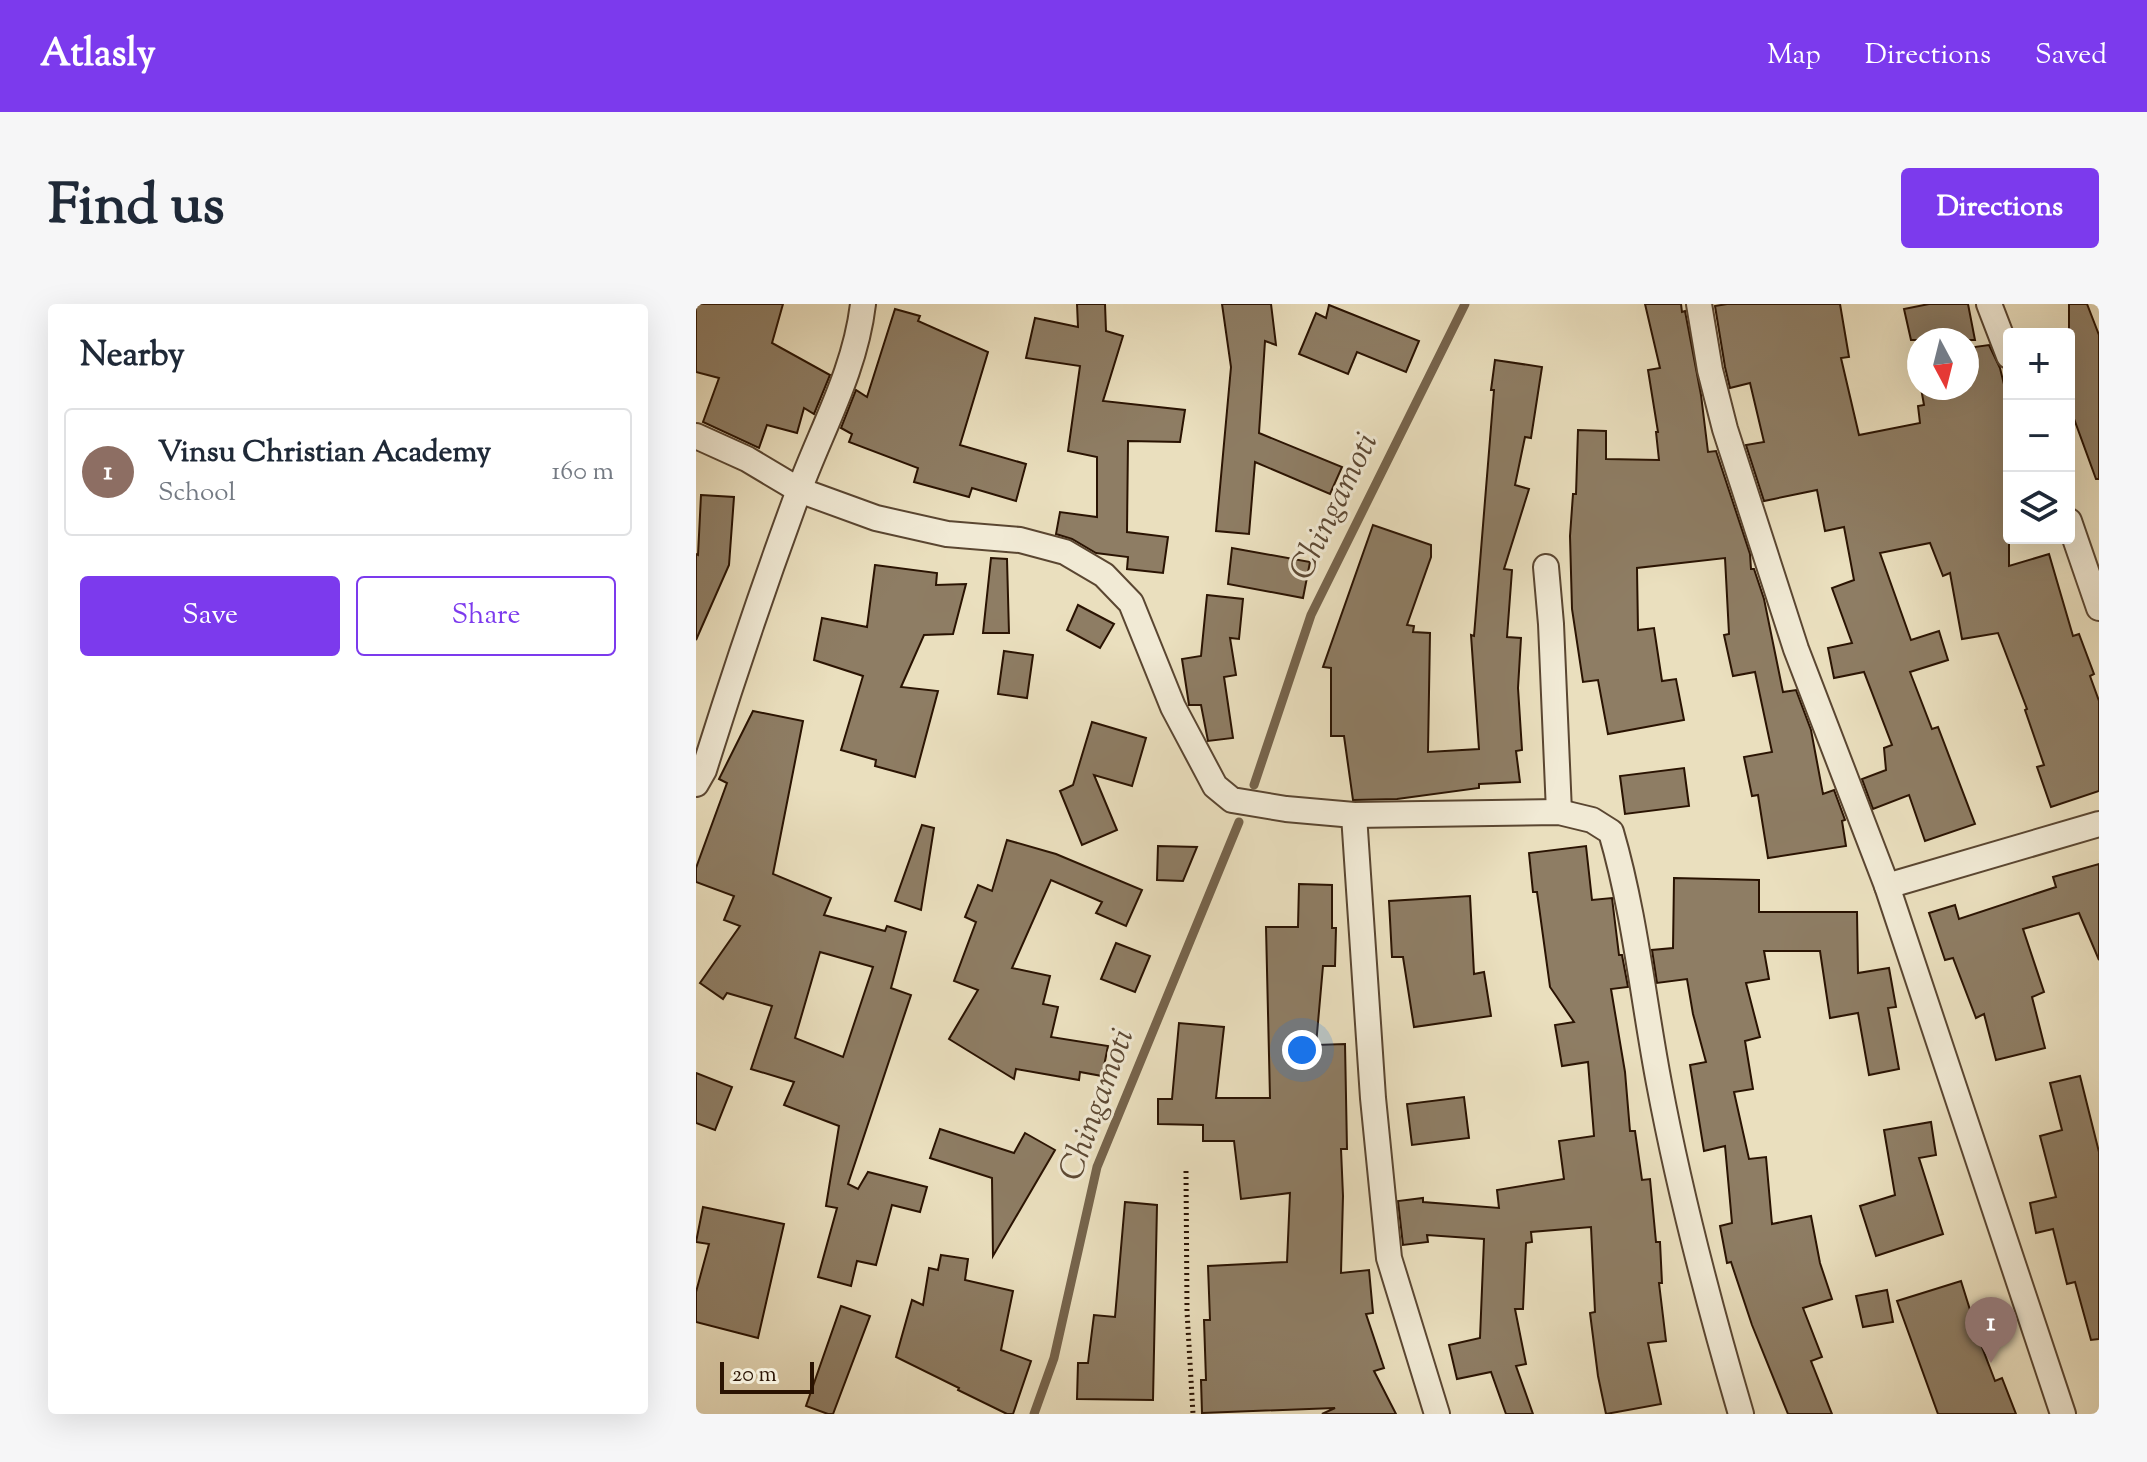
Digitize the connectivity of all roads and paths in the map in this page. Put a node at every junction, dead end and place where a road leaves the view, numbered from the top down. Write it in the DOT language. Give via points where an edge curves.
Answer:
graph roads {
  1 [pos="863,304"];
  2 [pos="1699,304"];
  3 [pos="1989,304"];
  4 [pos="2003,340"];
  5 [pos="696,436"];
  6 [pos="799,490"];
  7 [pos="2075,538"];
  8 [pos="1546,567"];
  9 [pos="2099,608"];
  10 [pos="696,784"];
  11 [pos="1559,812"];
  12 [pos="1354,815"];
  13 [pos="2099,824"];
  14 [pos="1887,886"];
  15 [pos="1186,1171"];
  16 [pos="1193,1414"];
  17 [pos="1437,1414"];
  18 [pos="1741,1414"];
  19 [pos="2063,1414"];
  1 -- 6 [label="street" via="846,379"];
  2 -- 14 [label="street" via="1725,429 1796,649"];
  3 -- 4 [label="street"];
  5 -- 6 [label="street"];
  6 -- 10 [label="street"];
  6 -- 12 [label="street" via="876,518 1065,552 1104,575 1131,603 1173,707 1215,786 1232,800"];
  7 -- 9 [label="street"];
  8 -- 11 [label="street"];
  11 -- 12 [label="street"];
  11 -- 18 [label="street" via="1592,820 1611,832 1697,1264"];
  12 -- 17 [label="street" via="1389,1258"];
  13 -- 14 [label="street"];
  14 -- 19 [label="street"];
  15 -- 16 [label="path"];
}
